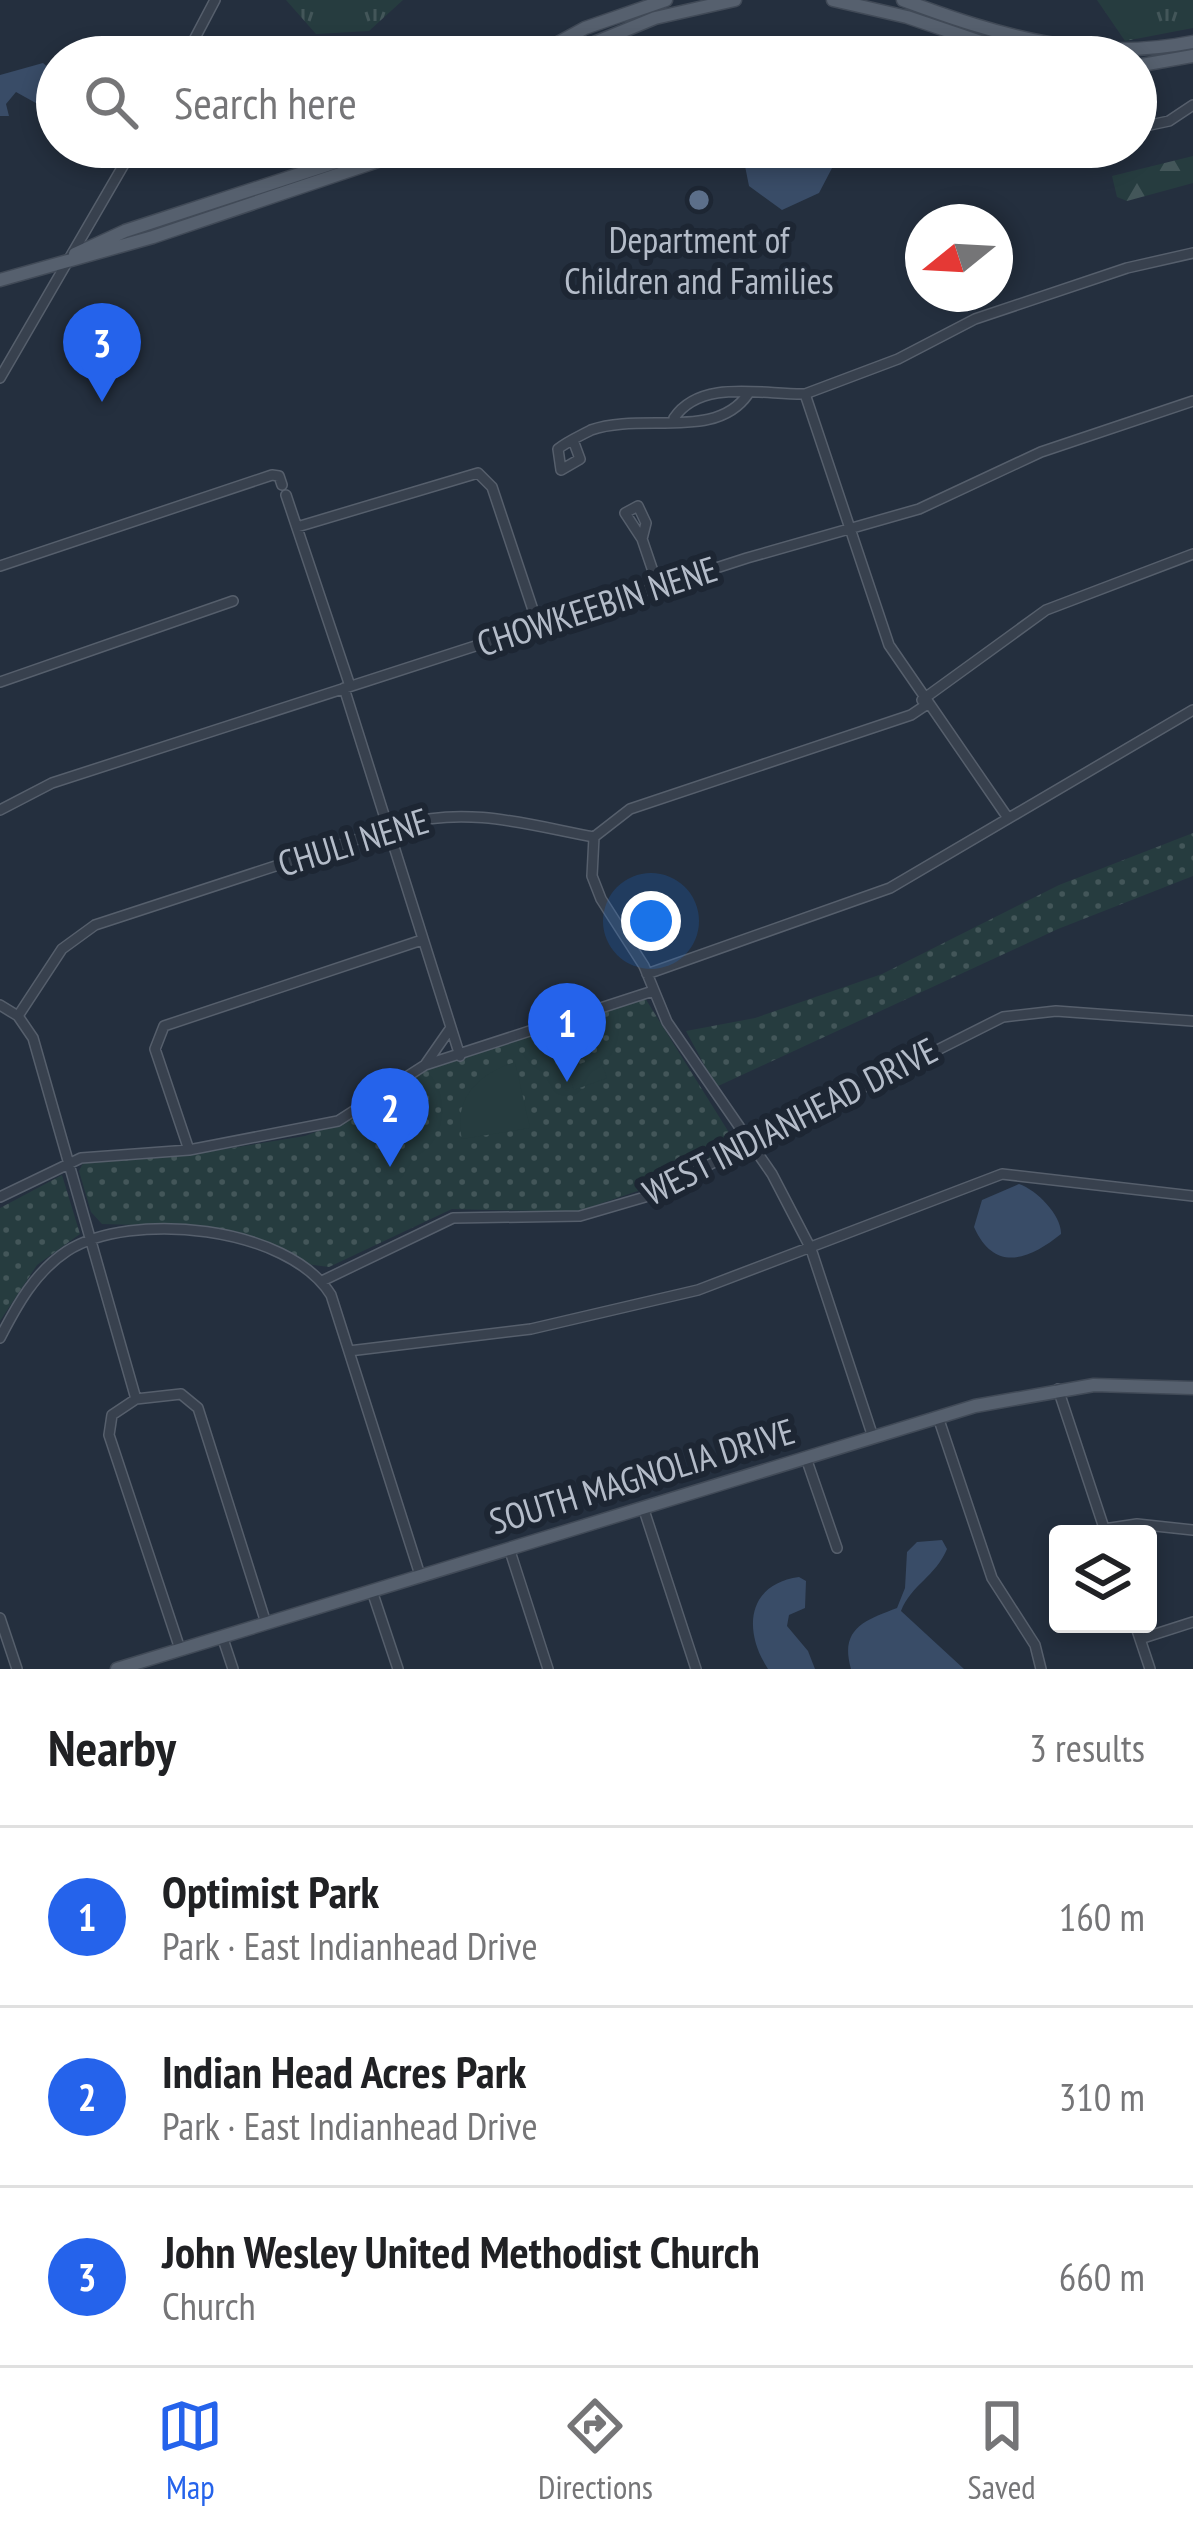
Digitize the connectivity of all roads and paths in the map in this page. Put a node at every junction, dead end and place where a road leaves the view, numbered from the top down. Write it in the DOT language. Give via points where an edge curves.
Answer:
graph roads {
  1 [pos="215,0"];
  2 [pos="666,0"];
  3 [pos="735,0"];
  4 [pos="836,0"];
  5 [pos="902,0"];
  6 [pos="716,1"];
  7 [pos="593,33"];
  8 [pos="196,36"];
  9 [pos="585,36"];
  10 [pos="589,36"];
  11 [pos="972,36"];
  12 [pos="981,36"];
  13 [pos="1193,42"];
  14 [pos="1157,45"];
  15 [pos="1193,56"];
  16 [pos="1157,62"];
  17 [pos="1193,105"];
  18 [pos="1157,124"];
  19 [pos="122,168"];
  20 [pos="334,168"];
  21 [pos="346,168"];
  22 [pos="314,177"];
  23 [pos="1193,254"];
  24 [pos="69,258"];
  25 [pos="0,280"];
  26 [pos="0,378"];
  27 [pos="748,394"];
  28 [pos="805,394"];
  29 [pos="1193,401"];
  30 [pos="674,418"];
  31 [pos="573,440"];
  32 [pos="297,527"];
  33 [pos="849,527"];
  34 [pos="642,539"];
  35 [pos="1193,554"];
  36 [pos="0,566"];
  37 [pos="658,586"];
  38 [pos="233,601"];
  39 [pos="538,626"];
  40 [pos="0,682"];
  41 [pos="347,687"];
  42 [pos="924,702"];
  43 [pos="1193,710"];
  44 [pos="0,810"];
  45 [pos="1008,818"];
  46 [pos="388,829"];
  47 [pos="594,837"];
  48 [pos="422,940"];
  49 [pos="647,974"];
  50 [pos="653,991"];
  51 [pos="0,1006"];
  52 [pos="18,1016"];
  53 [pos="1193,1022"];
  54 [pos="450,1029"];
  55 [pos="460,1056"];
  56 [pos="424,1065"];
  57 [pos="752,1146"];
  58 [pos="189,1150"];
  59 [pos="70,1163"];
  60 [pos="1193,1196"];
  61 [pos="0,1197"];
  62 [pos="92,1238"];
  63 [pos="811,1249"];
  64 [pos="322,1281"];
  65 [pos="0,1338"];
  66 [pos="349,1351"];
  67 [pos="1193,1388"];
  68 [pos="1058,1389"];
  69 [pos="136,1399"];
  70 [pos="938,1417"];
  71 [pos="873,1437"];
  72 [pos="806,1458"];
  73 [pos="643,1507"];
  74 [pos="1103,1525"];
  75 [pos="1157,1526"];
  76 [pos="1193,1530"];
  77 [pos="836,1547"];
  78 [pos="509,1548"];
  79 [pos="420,1575"];
  80 [pos="372,1591"];
  81 [pos="0,1618"];
  82 [pos="1193,1622"];
  83 [pos="266,1623"];
  84 [pos="1138,1633"];
  85 [pos="222,1636"];
  86 [pos="1140,1639"];
  87 [pos="180,1649"];
  88 [pos="17,1669"];
  89 [pos="117,1669"];
  90 [pos="233,1669"];
  91 [pos="398,1669"];
  92 [pos="548,1669"];
  93 [pos="696,1669"];
  94 [pos="1041,1669"];
  95 [pos="1150,1669"];
  1 -- 8 [label="street"];
  2 -- 7 [label="main road"];
  3 -- 6 [label="main road"];
  4 -- 11 [label="main road"];
  5 -- 12 [label="main road"];
  6 -- 7 [label="main road"];
  7 -- 9 [label="main road"];
  7 -- 10 [label="main road"];
  13 -- 14 [label="main road"];
  15 -- 16 [label="main road"];
  17 -- 18 [label="street"];
  19 -- 24 [label="street"];
  20 -- 22 [label="main road"];
  21 -- 22 [label="main road"];
  22 -- 24 [label="main road"];
  23 -- 28 [label="street" via="975,319"];
  24 -- 25 [label="main road"];
  24 -- 26 [label="street"];
  27 -- 28 [label="street"];
  27 -- 30 [label="street" via="708,396"];
  27 -- 30 [label="street" via="735,411 686,425"];
  28 -- 33 [label="street"];
  29 -- 33 [label="street, CHOWKEEBIN NENE" via="1041,452 944,500"];
  30 -- 31 [label="street" via="603,426"];
  32 -- 36 [label="street" via="272,475"];
  32 -- 39 [label="street" via="478,472 492,488"];
  32 -- 41 [label="street"];
  33 -- 37 [label="street, CHOWKEEBIN NENE"];
  33 -- 42 [label="street" via="889,645"];
  34 -- 37 [label="street"];
  35 -- 42 [label="street" via="1046,610"];
  37 -- 39 [label="street, CHOWKEEBIN NENE"];
  38 -- 40 [label="street"];
  39 -- 41 [label="street, CHOWKEEBIN NENE"];
  41 -- 44 [label="street, CHOWKEEBIN NENE" via="52,783"];
  41 -- 46 [label="street"];
  42 -- 45 [label="street"];
  42 -- 47 [label="street" via="911,715 630,809"];
  43 -- 45 [label="street"];
  45 -- 49 [label="street" via="890,888"];
  46 -- 47 [label="street, CHULI NENE" via="460,814"];
  46 -- 48 [label="street"];
  46 -- 52 [label="street, CHULI NENE" via="83,932 62,949"];
  47 -- 49 [label="street" via="595,887"];
  48 -- 54 [label="street"];
  48 -- 58 [label="street" via="164,1026 155,1041 158,1060"];
  49 -- 50 [label="street"];
  50 -- 55 [label="street"];
  50 -- 57 [label="street"];
  51 -- 52 [label="street"];
  52 -- 59 [label="street" via="33,1038"];
  53 -- 57 [label="street, WEST INDIANHEAD DRIVE" via="1056,1010 1003,1017"];
  54 -- 55 [label="street"];
  54 -- 56 [label="street"];
  55 -- 56 [label="street"];
  56 -- 58 [label="street" via="338,1121"];
  57 -- 63 [label="street"];
  57 -- 64 [label="street, WEST INDIANHEAD DRIVE" via="598,1213 445,1221"];
  58 -- 59 [label="street"];
  59 -- 61 [label="street"];
  59 -- 62 [label="street"];
  60 -- 63 [label="street" via="1003,1174"];
  62 -- 64 [label="street" via="175,1228 242,1240"];
  62 -- 65 [label="street" via="43,1270"];
  62 -- 69 [label="street"];
  63 -- 66 [label="street" via="698,1290 551,1325"];
  63 -- 71 [label="street"];
  64 -- 66 [label="street"];
  66 -- 79 [label="street"];
  67 -- 68 [label="main road, SOUTH MAGNOLIA DRIVE"];
  68 -- 70 [label="main road, SOUTH MAGNOLIA DRIVE"];
  68 -- 74 [label="street"];
  69 -- 83 [label="street" via="171,1392 198,1408"];
  69 -- 87 [label="street" via="112,1415 110,1435"];
  70 -- 71 [label="main road, SOUTH MAGNOLIA DRIVE"];
  70 -- 94 [label="street" via="992,1579 1035,1645"];
  71 -- 72 [label="main road, SOUTH MAGNOLIA DRIVE"];
  72 -- 73 [label="main road, SOUTH MAGNOLIA DRIVE"];
  72 -- 77 [label="street"];
  73 -- 78 [label="main road, SOUTH MAGNOLIA DRIVE"];
  73 -- 93 [label="street"];
  75 -- 76 [label="street"];
  78 -- 79 [label="main road, SOUTH MAGNOLIA DRIVE"];
  78 -- 92 [label="street"];
  79 -- 80 [label="main road, SOUTH MAGNOLIA DRIVE"];
  80 -- 83 [label="main road, SOUTH MAGNOLIA DRIVE"];
  80 -- 91 [label="street"];
  81 -- 88 [label="street"];
  82 -- 86 [label="street"];
  83 -- 85 [label="main road, SOUTH MAGNOLIA DRIVE"];
  84 -- 86 [label="street"];
  85 -- 87 [label="main road, SOUTH MAGNOLIA DRIVE"];
  85 -- 90 [label="street"];
  86 -- 95 [label="street"];
  87 -- 89 [label="main road, SOUTH MAGNOLIA DRIVE"];
}
